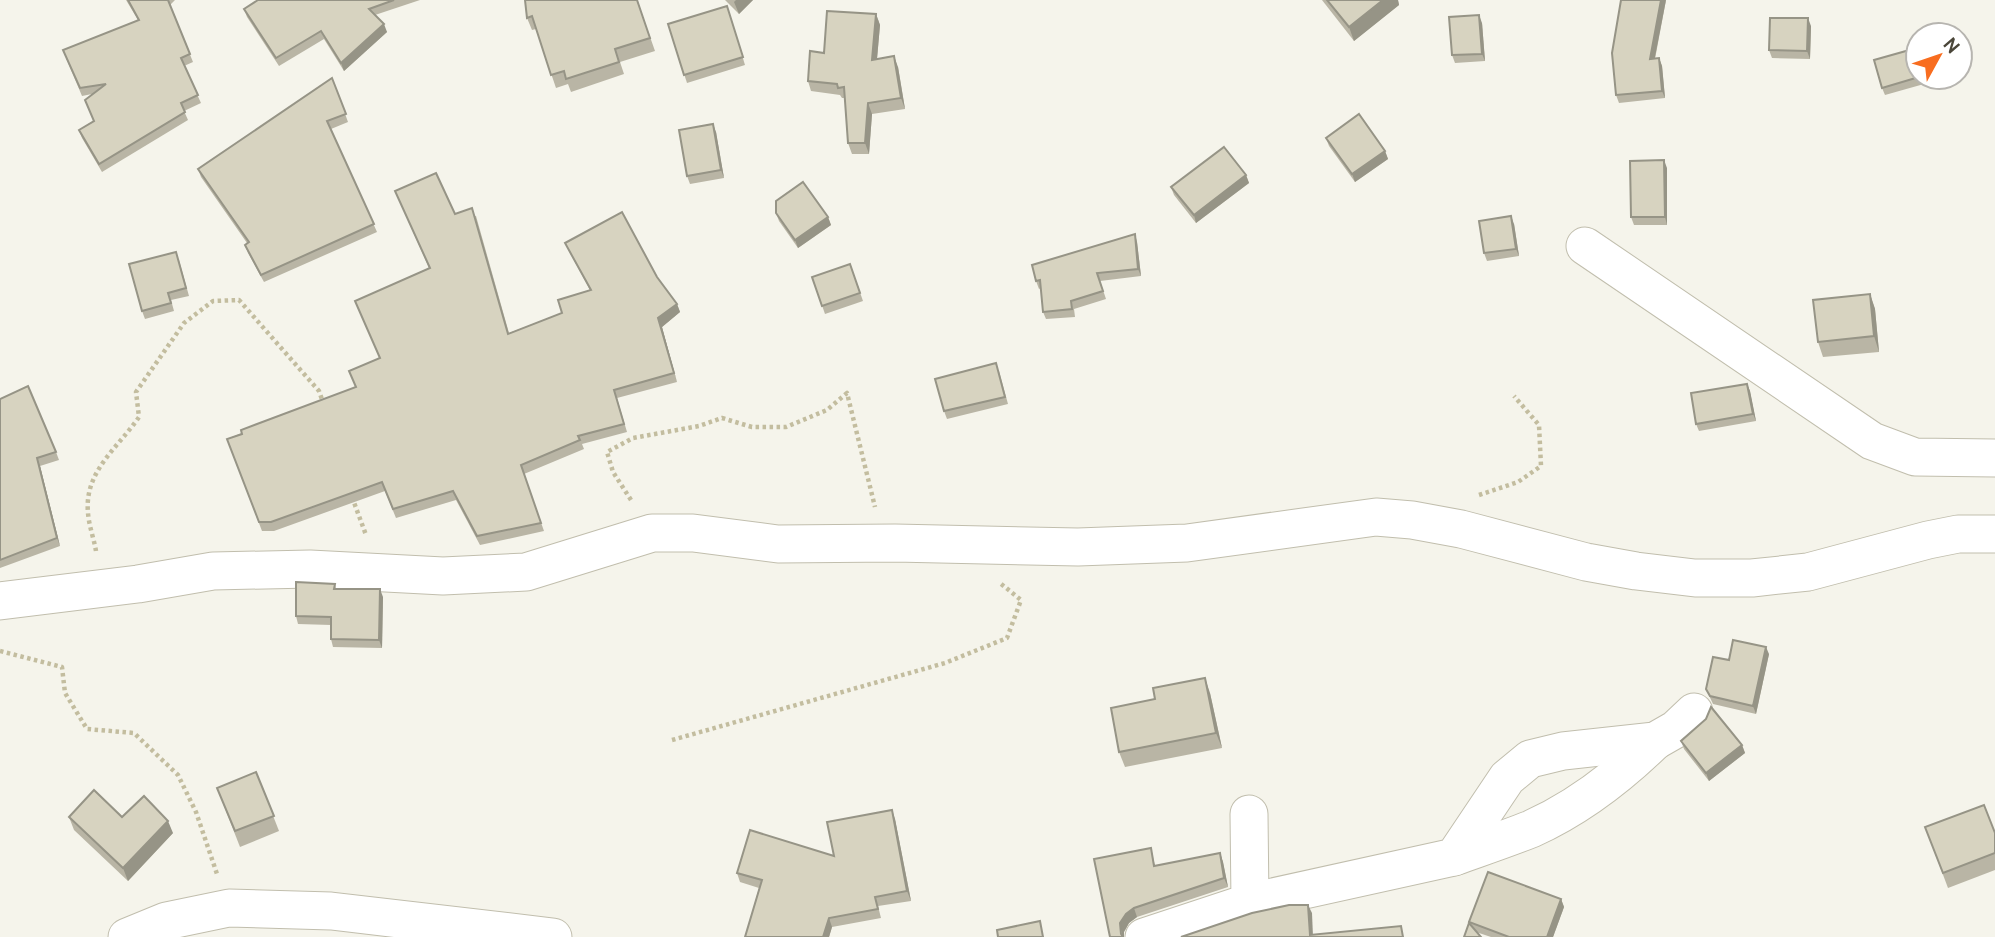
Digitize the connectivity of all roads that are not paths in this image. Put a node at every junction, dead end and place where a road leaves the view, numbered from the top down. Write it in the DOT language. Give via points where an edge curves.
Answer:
graph roads {
  1 [pos="1585,246"];
  2 [pos="1995,458"];
  3 [pos="1995,534"];
  4 [pos="0,601"];
  5 [pos="1694,712"];
  6 [pos="1654,741"];
  7 [pos="1250,814"];
  8 [pos="1454,857"];
  9 [pos="1250,902"];
  10 [pos="127,937"];
  11 [pos="553,937"];
  12 [pos="1144,937"];
  1 -- 2 [label="street" via="1872,441 1915,457"];
  3 -- 4 [label="street" via="1928,540 1821,569 1752,578 1695,578 1587,562 1461,529 1376,517 1187,543 1078,547 778,544 693,533 652,533 526,572 443,576 310,569 213,571"];
  5 -- 6 [label="street"];
  6 -- 8 [label="street" via="1623,772 1576,805 1531,828"];
  6 -- 8 [label="street" via="1530,759 1507,778"];
  7 -- 9 [label="street"];
  8 -- 9 [label="street"];
  9 -- 12 [label="street"];
  10 -- 11 [label="street" via="166,921 229,908 331,911"];
}
